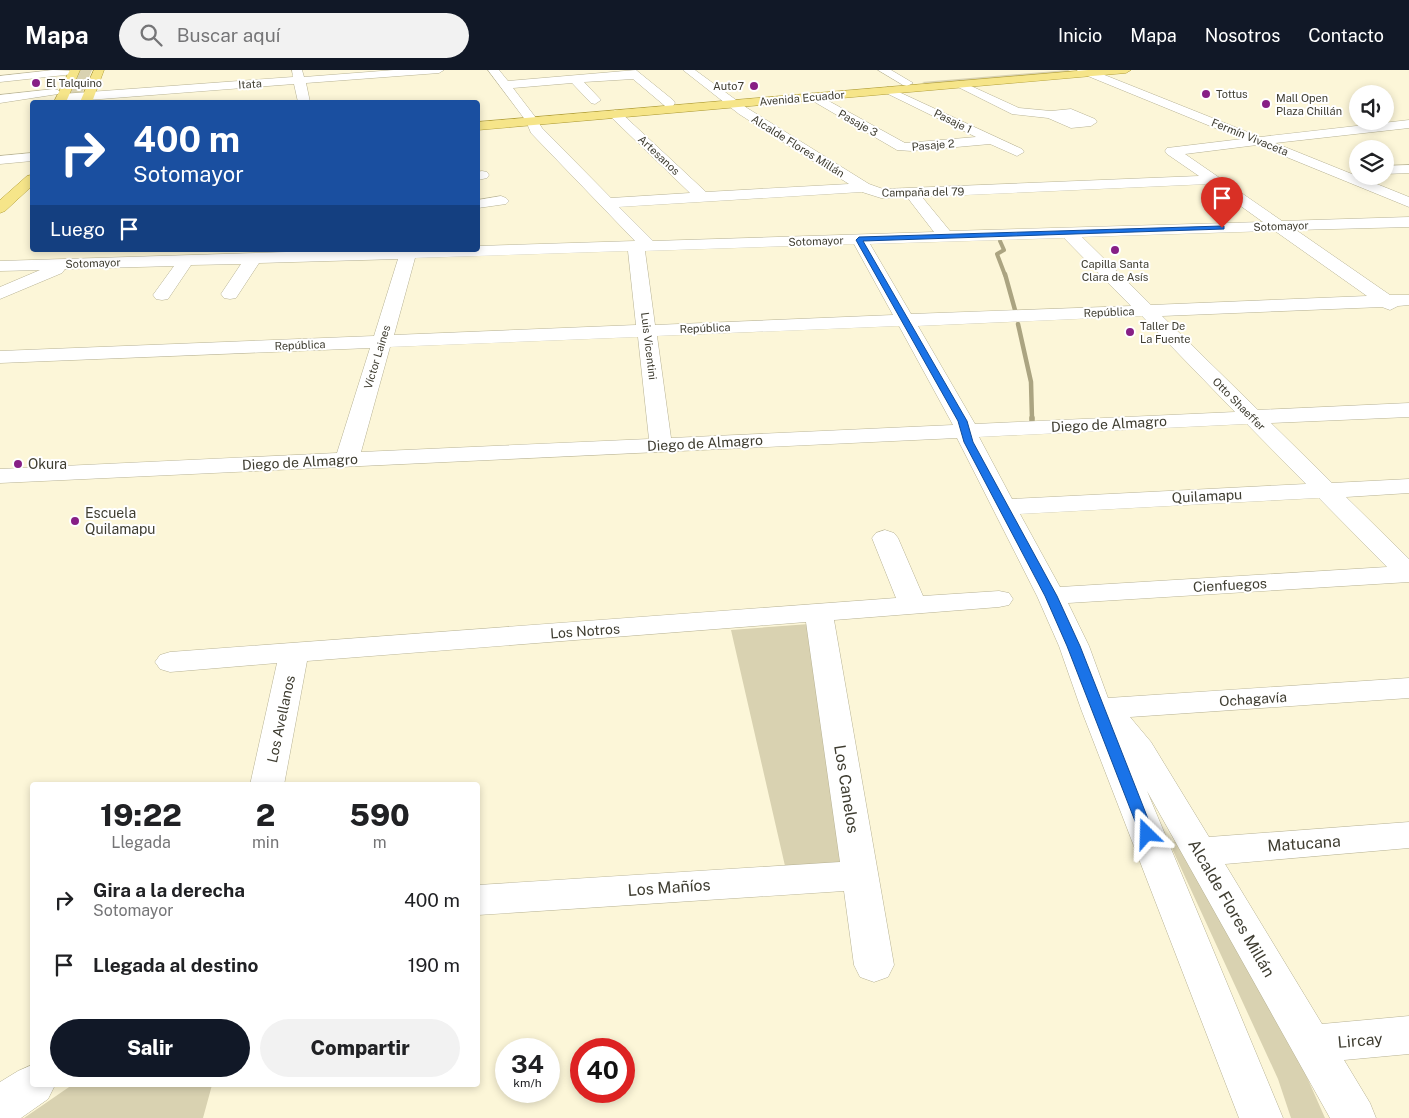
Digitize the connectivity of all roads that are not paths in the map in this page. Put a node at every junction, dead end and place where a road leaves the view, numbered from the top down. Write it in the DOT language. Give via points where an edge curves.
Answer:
graph roads {
  1 [pos="99,70"];
  2 [pos="439,70"];
  3 [pos="493,70"];
  4 [pos="688,70"];
  5 [pos="883,70"];
  6 [pos="1060,70"];
  7 [pos="1126,70"];
  8 [pos="74,71"];
  9 [pos="1086,72"];
  10 [pos="632,73"];
  11 [pos="298,75"];
  12 [pos="0,79"];
  13 [pos="575,80"];
  14 [pos="907,83"];
  15 [pos="926,84"];
  16 [pos="960,84"];
  17 [pos="504,85"];
  18 [pos="888,90"];
  19 [pos="62,97"];
  20 [pos="154,97"];
  21 [pos="812,97"];
  22 [pos="0,98"];
  23 [pos="87,99"];
  24 [pos="304,100"];
  25 [pos="595,100"];
  26 [pos="729,101"];
  27 [pos="669,103"];
  28 [pos="615,114"];
  29 [pos="1051,115"];
  30 [pos="530,118"];
  31 [pos="480,120"];
  32 [pos="1409,124"];
  33 [pos="480,126"];
  34 [pos="991,140"];
  35 [pos="1256,140"];
  36 [pos="906,147"];
  37 [pos="1017,152"];
  38 [pos="0,161"];
  39 [pos="30,161"];
  40 [pos="30,165"];
  41 [pos="1409,169"];
  42 [pos="1394,170"];
  43 [pos="1349,172"];
  44 [pos="1338,173"];
  45 [pos="1211,180"];
  46 [pos="30,181"];
  47 [pos="864,187"];
  48 [pos="14,194"];
  49 [pos="912,194"];
  50 [pos="702,196"];
  51 [pos="501,201"];
  52 [pos="1409,202"];
  53 [pos="608,203"];
  54 [pos="480,204"];
  55 [pos="0,208"];
  56 [pos="1409,222"];
  57 [pos="1274,223"];
  58 [pos="1069,233"];
  59 [pos="946,237"];
  60 [pos="859,240"];
  61 [pos="642,247"];
  62 [pos="75,252"];
  63 [pos="475,252"];
  64 [pos="480,252"];
  65 [pos="408,254"];
  66 [pos="253,259"];
  67 [pos="186,260"];
  68 [pos="48,264"];
  69 [pos="69,264"];
  70 [pos="0,266"];
  71 [pos="0,285"];
  72 [pos="0,294"];
  73 [pos="230,294"];
  74 [pos="162,295"];
  75 [pos="1409,300"];
  76 [pos="1385,301"];
  77 [pos="1147,310"];
  78 [pos="1409,318"];
  79 [pos="905,320"];
  80 [pos="646,331"];
  81 [pos="382,341"];
  82 [pos="0,357"];
  83 [pos="1409,410"];
  84 [pos="1253,417"];
  85 [pos="966,431"];
  86 [pos="661,445"];
  87 [pos="347,460"];
  88 [pos="0,476"];
  89 [pos="1409,486"];
  90 [pos="1325,490"];
  91 [pos="1004,507"];
  92 [pos="885,538"];
  93 [pos="1409,574"];
  94 [pos="1051,596"];
  95 [pos="999,599"];
  96 [pos="913,606"];
  97 [pos="819,613"];
  98 [pos="294,653"];
  99 [pos="170,662"];
  100 [pos="1409,688"];
  101 [pos="1097,709"];
  102 [pos="269,782"];
  103 [pos="1409,835"];
  104 [pos="1199,852"];
  105 [pos="860,875"];
  106 [pos="480,900"];
  107 [pos="874,965"];
  108 [pos="1409,1035"];
  109 [pos="1311,1044"];
  110 [pos="30,1087"];
  111 [pos="0,1107"];
  112 [pos="1261,1118"];
  113 [pos="1354,1118"];
  1 -- 23 [label="main road"];
  2 -- 11 [label="street, Itata"];
  3 -- 17 [label="street"];
  4 -- 26 [label="street, Alcalde Flores Millán"];
  5 -- 14 [label="street"];
  6 -- 15 [label="main road, Avenida Ecuador"];
  7 -- 9 [label="main road, Avenida Ecuador"];
  8 -- 12 [label="street"];
  8 -- 19 [label="main road"];
  9 -- 16 [label="main road, Avenida Ecuador"];
  9 -- 35 [label="street, Fermín Vivaceta"];
  10 -- 13 [label="street"];
  10 -- 27 [label="street"];
  11 -- 20 [label="street, Itata"];
  11 -- 24 [label="street"];
  13 -- 17 [label="street"];
  13 -- 25 [label="street"];
  14 -- 15 [label="main road, Avenida Ecuador"];
  14 -- 26 [label="main road, Avenida Ecuador"];
  15 -- 16 [label="main road, Avenida Ecuador"];
  15 -- 18 [label="main road, Avenida Ecuador"];
  16 -- 29 [label="street" via="1016,111"];
  17 -- 30 [label="street"];
  18 -- 21 [label="main road, Avenida Ecuador"];
  18 -- 34 [label="street, Pasaje 1"];
  19 -- 22 [label="street, Itata"];
  19 -- 23 [label="street, Itata"];
  20 -- 23 [label="street, Itata"];
  21 -- 26 [label="main road, Avenida Ecuador"];
  21 -- 36 [label="street, Pasaje 3"];
  26 -- 27 [label="main road, Avenida Ecuador"];
  26 -- 28 [label="main road, Avenida Ecuador"];
  26 -- 47 [label="street, Alcalde Flores Millán"];
  27 -- 30 [label="main road, Avenida Ecuador"];
  28 -- 30 [label="main road, Avenida Ecuador"];
  28 -- 50 [label="street, Artesanos"];
  30 -- 31 [label="main road, Avenida Ecuador"];
  30 -- 33 [label="main road, Avenida Ecuador"];
  30 -- 53 [label="street" via="536,130"];
  32 -- 35 [label="street"];
  34 -- 36 [label="street, Pasaje 2"];
  34 -- 37 [label="street, Pasaje 1"];
  35 -- 44 [label="street, Fermín Vivaceta"];
  35 -- 45 [label="street" via="1172,151"];
  38 -- 39 [label="street"];
  40 -- 48 [label="main road"];
  41 -- 42 [label="street"];
  43 -- 44 [label="street"];
  44 -- 52 [label="street, Fermín Vivaceta"];
  45 -- 49 [label="street, Campaña del 79"];
  45 -- 57 [label="street"];
  46 -- 48 [label="main road"];
  47 -- 49 [label="street, Campaña del 79" via="881,194"];
  47 -- 50 [label="street, Campaña del 79"];
  48 -- 55 [label="main road"];
  49 -- 59 [label="street"];
  50 -- 53 [label="street, Campaña del 79"];
  51 -- 54 [label="street"];
  53 -- 61 [label="street"];
  56 -- 57 [label="street, Sotomayor"];
  57 -- 58 [label="street, Sotomayor"];
  57 -- 76 [label="street"];
  58 -- 59 [label="street, Sotomayor"];
  58 -- 77 [label="street, Otto Shaeffer"];
  59 -- 60 [label="street, Sotomayor"];
  60 -- 61 [label="street, Sotomayor"];
  60 -- 79 [label="street"];
  61 -- 64 [label="street, Sotomayor"];
  61 -- 80 [label="street, Luis Vicentini"];
  62 -- 68 [label="street"];
  63 -- 65 [label="street, Sotomayor"];
  65 -- 66 [label="street, Sotomayor"];
  65 -- 81 [label="street, Víctor Laines"];
  66 -- 67 [label="street, Sotomayor"];
  66 -- 73 [label="street"];
  67 -- 69 [label="street, Sotomayor"];
  67 -- 74 [label="street"];
  68 -- 69 [label="street, Sotomayor"];
  68 -- 70 [label="street, Sotomayor"];
  68 -- 71 [label="street"];
  69 -- 72 [label="street"];
  75 -- 76 [label="street, República"];
  76 -- 77 [label="street, República"];
  76 -- 78 [label="street"];
  77 -- 79 [label="street, República"];
  77 -- 84 [label="street, Otto Shaeffer"];
  79 -- 80 [label="street, República"];
  79 -- 85 [label="street"];
  80 -- 81 [label="street, República"];
  80 -- 86 [label="street, Luis Vicentini"];
  81 -- 82 [label="street, República"];
  81 -- 87 [label="street, Víctor Laines"];
  83 -- 84 [label="street, Diego de Almagro"];
  84 -- 85 [label="street, Diego de Almagro"];
  84 -- 90 [label="street, Otto Shaeffer"];
  85 -- 86 [label="street, Diego de Almagro"];
  85 -- 91 [label="street"];
  86 -- 87 [label="street, Diego de Almagro"];
  87 -- 88 [label="street, Diego de Almagro"];
  89 -- 90 [label="street, Quilamapu"];
  90 -- 91 [label="street, Quilamapu"];
  90 -- 93 [label="street, Otto Shaeffer"];
  91 -- 94 [label="street"];
  92 -- 96 [label="street"];
  93 -- 94 [label="street, Cienfuegos"];
  94 -- 101 [label="street"];
  95 -- 96 [label="street, Los Notros"];
  96 -- 97 [label="street, Los Notros"];
  97 -- 98 [label="street, Los Notros"];
  97 -- 105 [label="street, Los Canelos"];
  98 -- 99 [label="street, Los Notros"];
  98 -- 102 [label="street, Los Avellanos"];
  100 -- 101 [label="street, Ochagavía"];
  101 -- 104 [label="street, Alcalde Flores Millán" via="1131,737"];
  101 -- 112 [label="street"];
  103 -- 104 [label="street, Matucana"];
  104 -- 109 [label="street, Alcalde Flores Millán"];
  105 -- 106 [label="street, Los Mañíos"];
  105 -- 107 [label="street, Los Canelos"];
  108 -- 109 [label="street, Lircay"];
  109 -- 113 [label="street, Alcalde Flores Millán"];
  110 -- 111 [label="street"];
}
